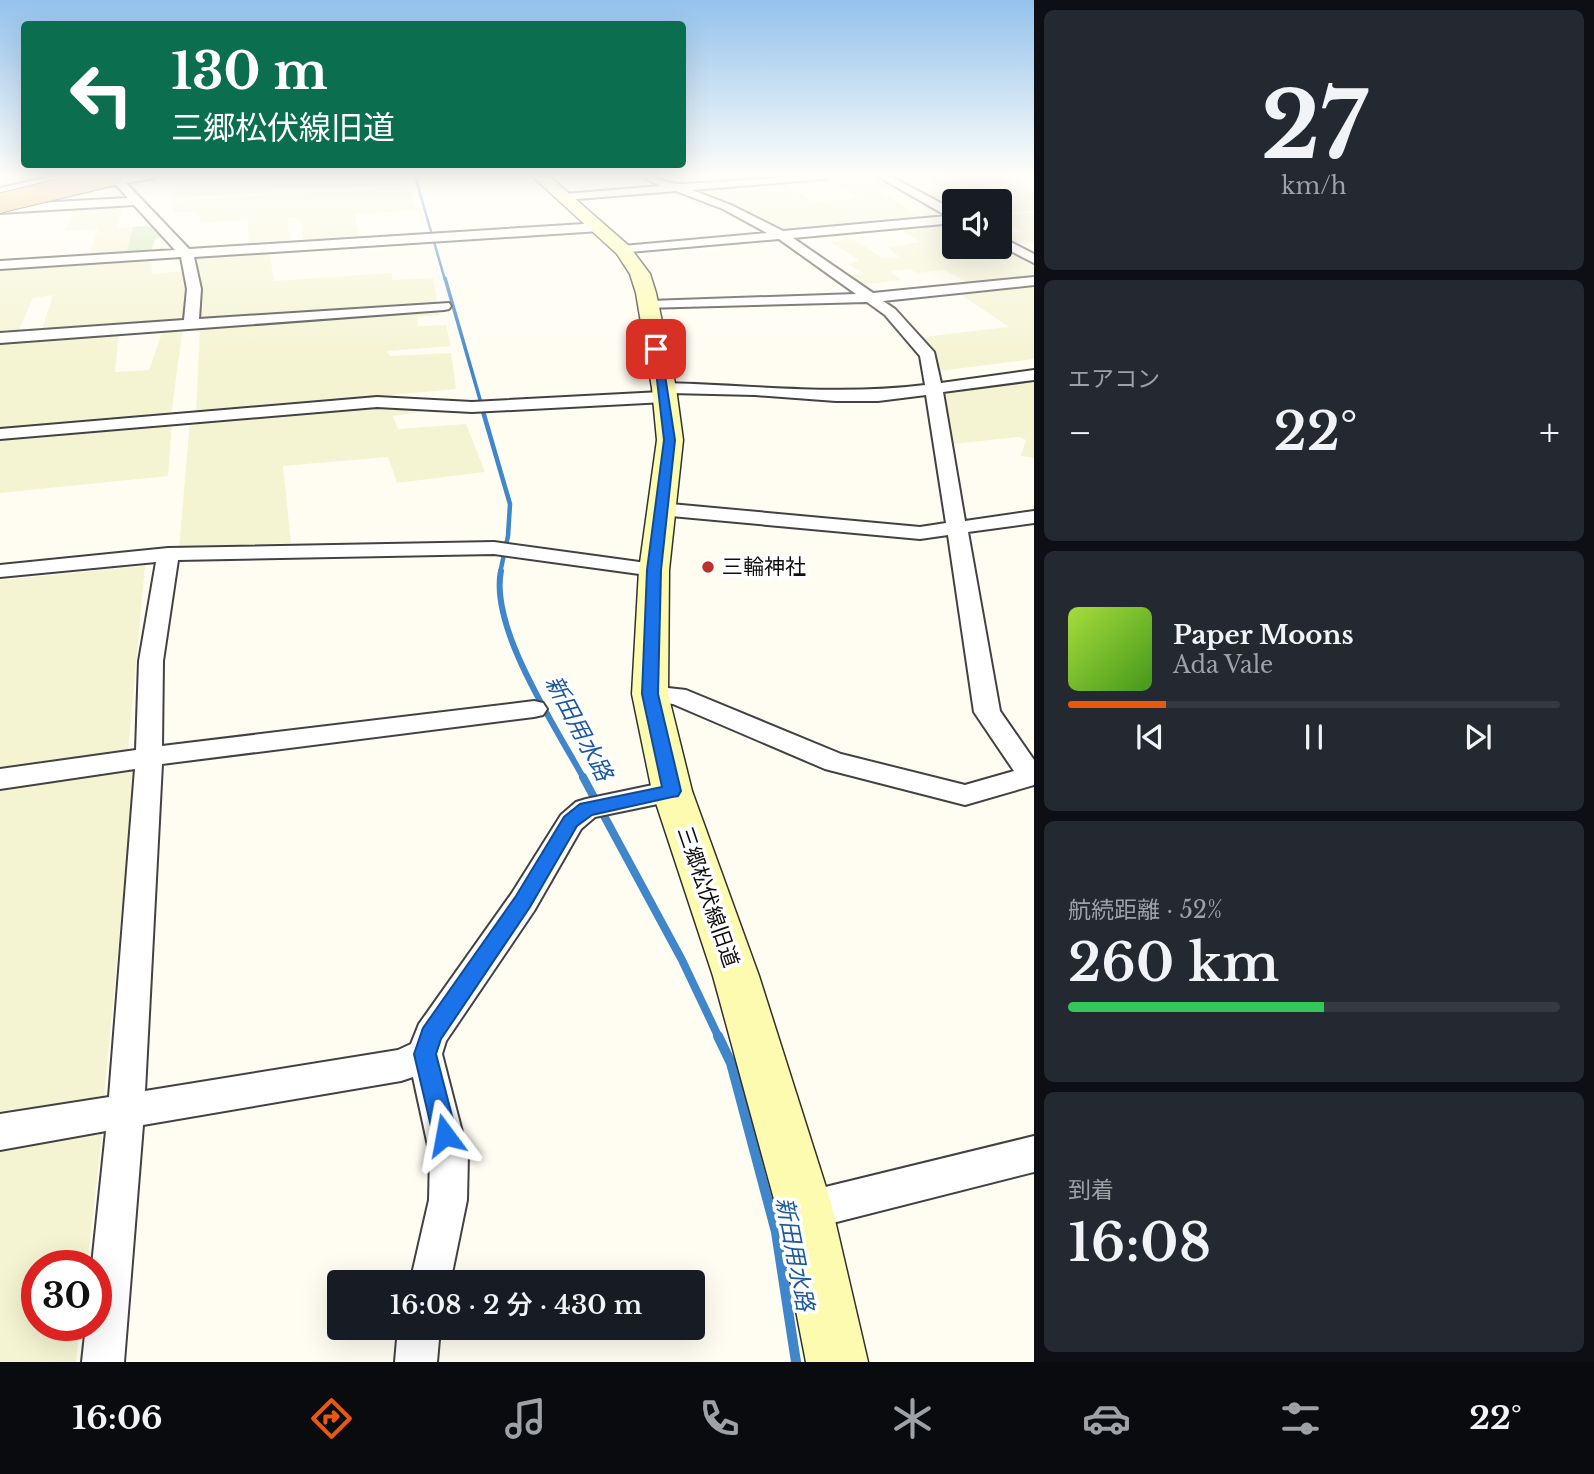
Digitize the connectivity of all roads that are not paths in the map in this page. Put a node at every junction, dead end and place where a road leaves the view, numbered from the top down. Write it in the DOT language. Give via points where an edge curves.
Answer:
graph roads {
  1 [pos="612,239"];
  2 [pos="174,240"];
  3 [pos="393,240"];
  4 [pos="787,240"];
  5 [pos="1012,247"];
  6 [pos="186,253"];
  7 [pos="1034,259"];
  8 [pos="0,265"];
  9 [pos="1034,281"];
  10 [pos="869,298"];
  11 [pos="649,305"];
  12 [pos="444,306"];
  13 [pos="191,323"];
  14 [pos="0,338"];
  15 [pos="1034,375"];
  16 [pos="933,388"];
  17 [pos="665,392"];
  18 [pos="0,434"];
  19 [pos="660,509"];
  20 [pos="1034,517"];
  21 [pos="958,530"];
  22 [pos="168,554"];
  23 [pos="654,570"];
  24 [pos="0,571"];
  25 [pos="650,694"];
  26 [pos="534,709"];
  27 [pos="149,758"];
  28 [pos="1033,775"];
  29 [pos="0,779"];
  30 [pos="672,791"];
  31 [pos="425,1054"];
  32 [pos="124,1110"];
  33 [pos="0,1132"];
  34 [pos="1034,1154"];
  35 [pos="805,1211"];
  36 [pos="432,1270"];
  37 [pos="418,1340"];
  38 [pos="103,1362"];
  39 [pos="416,1362"];
  40 [pos="837,1362"];
  1 -- 11 [label="street, 三郷松伏線旧道" via="640,274"];
  2 -- 6 [label="street"];
  3 -- 6 [label="street"];
  4 -- 10 [label="street"];
  5 -- 7 [label="street"];
  6 -- 8 [label="street"];
  6 -- 13 [label="street" via="194,289"];
  9 -- 10 [label="street"];
  10 -- 11 [label="street"];
  10 -- 16 [label="street" via="890,312 928,355"];
  11 -- 17 [label="street, 三郷松伏線旧道"];
  12 -- 13 [label="street"];
  13 -- 14 [label="street"];
  15 -- 16 [label="street"];
  16 -- 17 [label="street" via="878,396 755,390"];
  16 -- 21 [label="street"];
  17 -- 18 [label="street" via="481,406 377,402"];
  17 -- 19 [label="street, 三郷松伏線旧道" via="670,440"];
  19 -- 21 [label="street" via="920,533"];
  19 -- 23 [label="street, 三郷松伏線旧道"];
  20 -- 21 [label="street"];
  21 -- 28 [label="street" via="987,712"];
  22 -- 23 [label="street" via="494,548"];
  22 -- 24 [label="street"];
  22 -- 27 [label="street" via="151,661"];
  23 -- 25 [label="street, 三郷松伏線旧道"];
  25 -- 28 [label="street" via="677,696 834,762 965,796"];
  25 -- 30 [label="street, 三郷松伏線旧道"];
  26 -- 27 [label="street"];
  27 -- 29 [label="street"];
  27 -- 32 [label="street"];
  30 -- 31 [label="street" via="597,806 571,822 523,902 431,1035"];
  30 -- 35 [label="street, 三郷松伏線旧道" via="736,976"];
  31 -- 32 [label="street" via="401,1065"];
  31 -- 36 [label="street" via="449,1155 448,1200"];
  32 -- 33 [label="street"];
  32 -- 38 [label="street"];
  34 -- 35 [label="street"];
  35 -- 40 [label="street, 三郷松伏線旧道"];
  37 -- 39 [label="street"];
}
